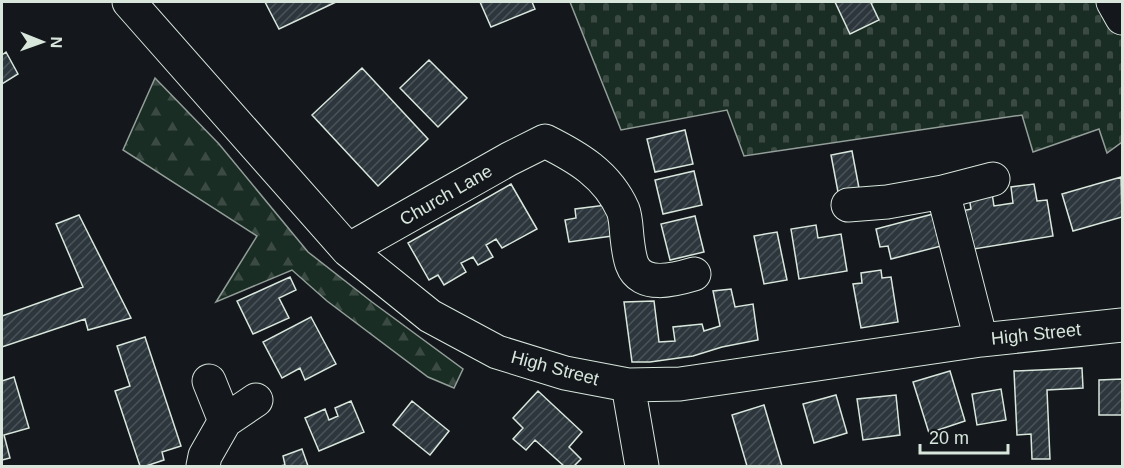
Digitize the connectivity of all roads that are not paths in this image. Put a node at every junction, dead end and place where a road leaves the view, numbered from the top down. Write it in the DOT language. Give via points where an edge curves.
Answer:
graph roads {
  1 [pos="129,2"];
  2 [pos="1113,2"];
  3 [pos="1122,18"];
  4 [pos="993,179"];
  5 [pos="944,192"];
  6 [pos="848,205"];
  7 [pos="348,250"];
  8 [pos="694,274"];
  9 [pos="1122,325"];
  10 [pos="981,340"];
  11 [pos="209,381"];
  12 [pos="628,385"];
  13 [pos="256,400"];
  14 [pos="225,421"];
  15 [pos="203,466"];
  16 [pos="642,466"];
  1 -- 7 [label="street, High Street"];
  2 -- 3 [label="street"];
  4 -- 5 [label="street"];
  5 -- 6 [label="street"];
  5 -- 10 [label="street"];
  7 -- 8 [label="street, Church Lane" via="545,141 597,173 612,192 623,211 632,264 638,274 647,280"];
  7 -- 12 [label="street, High Street" via="430,316 497,352 565,373"];
  9 -- 10 [label="street, High Street"];
  10 -- 12 [label="street, High Street" via="680,384"];
  11 -- 14 [label="street"];
  12 -- 16 [label="street"];
  13 -- 14 [label="street"];
  14 -- 15 [label="street"];
}
